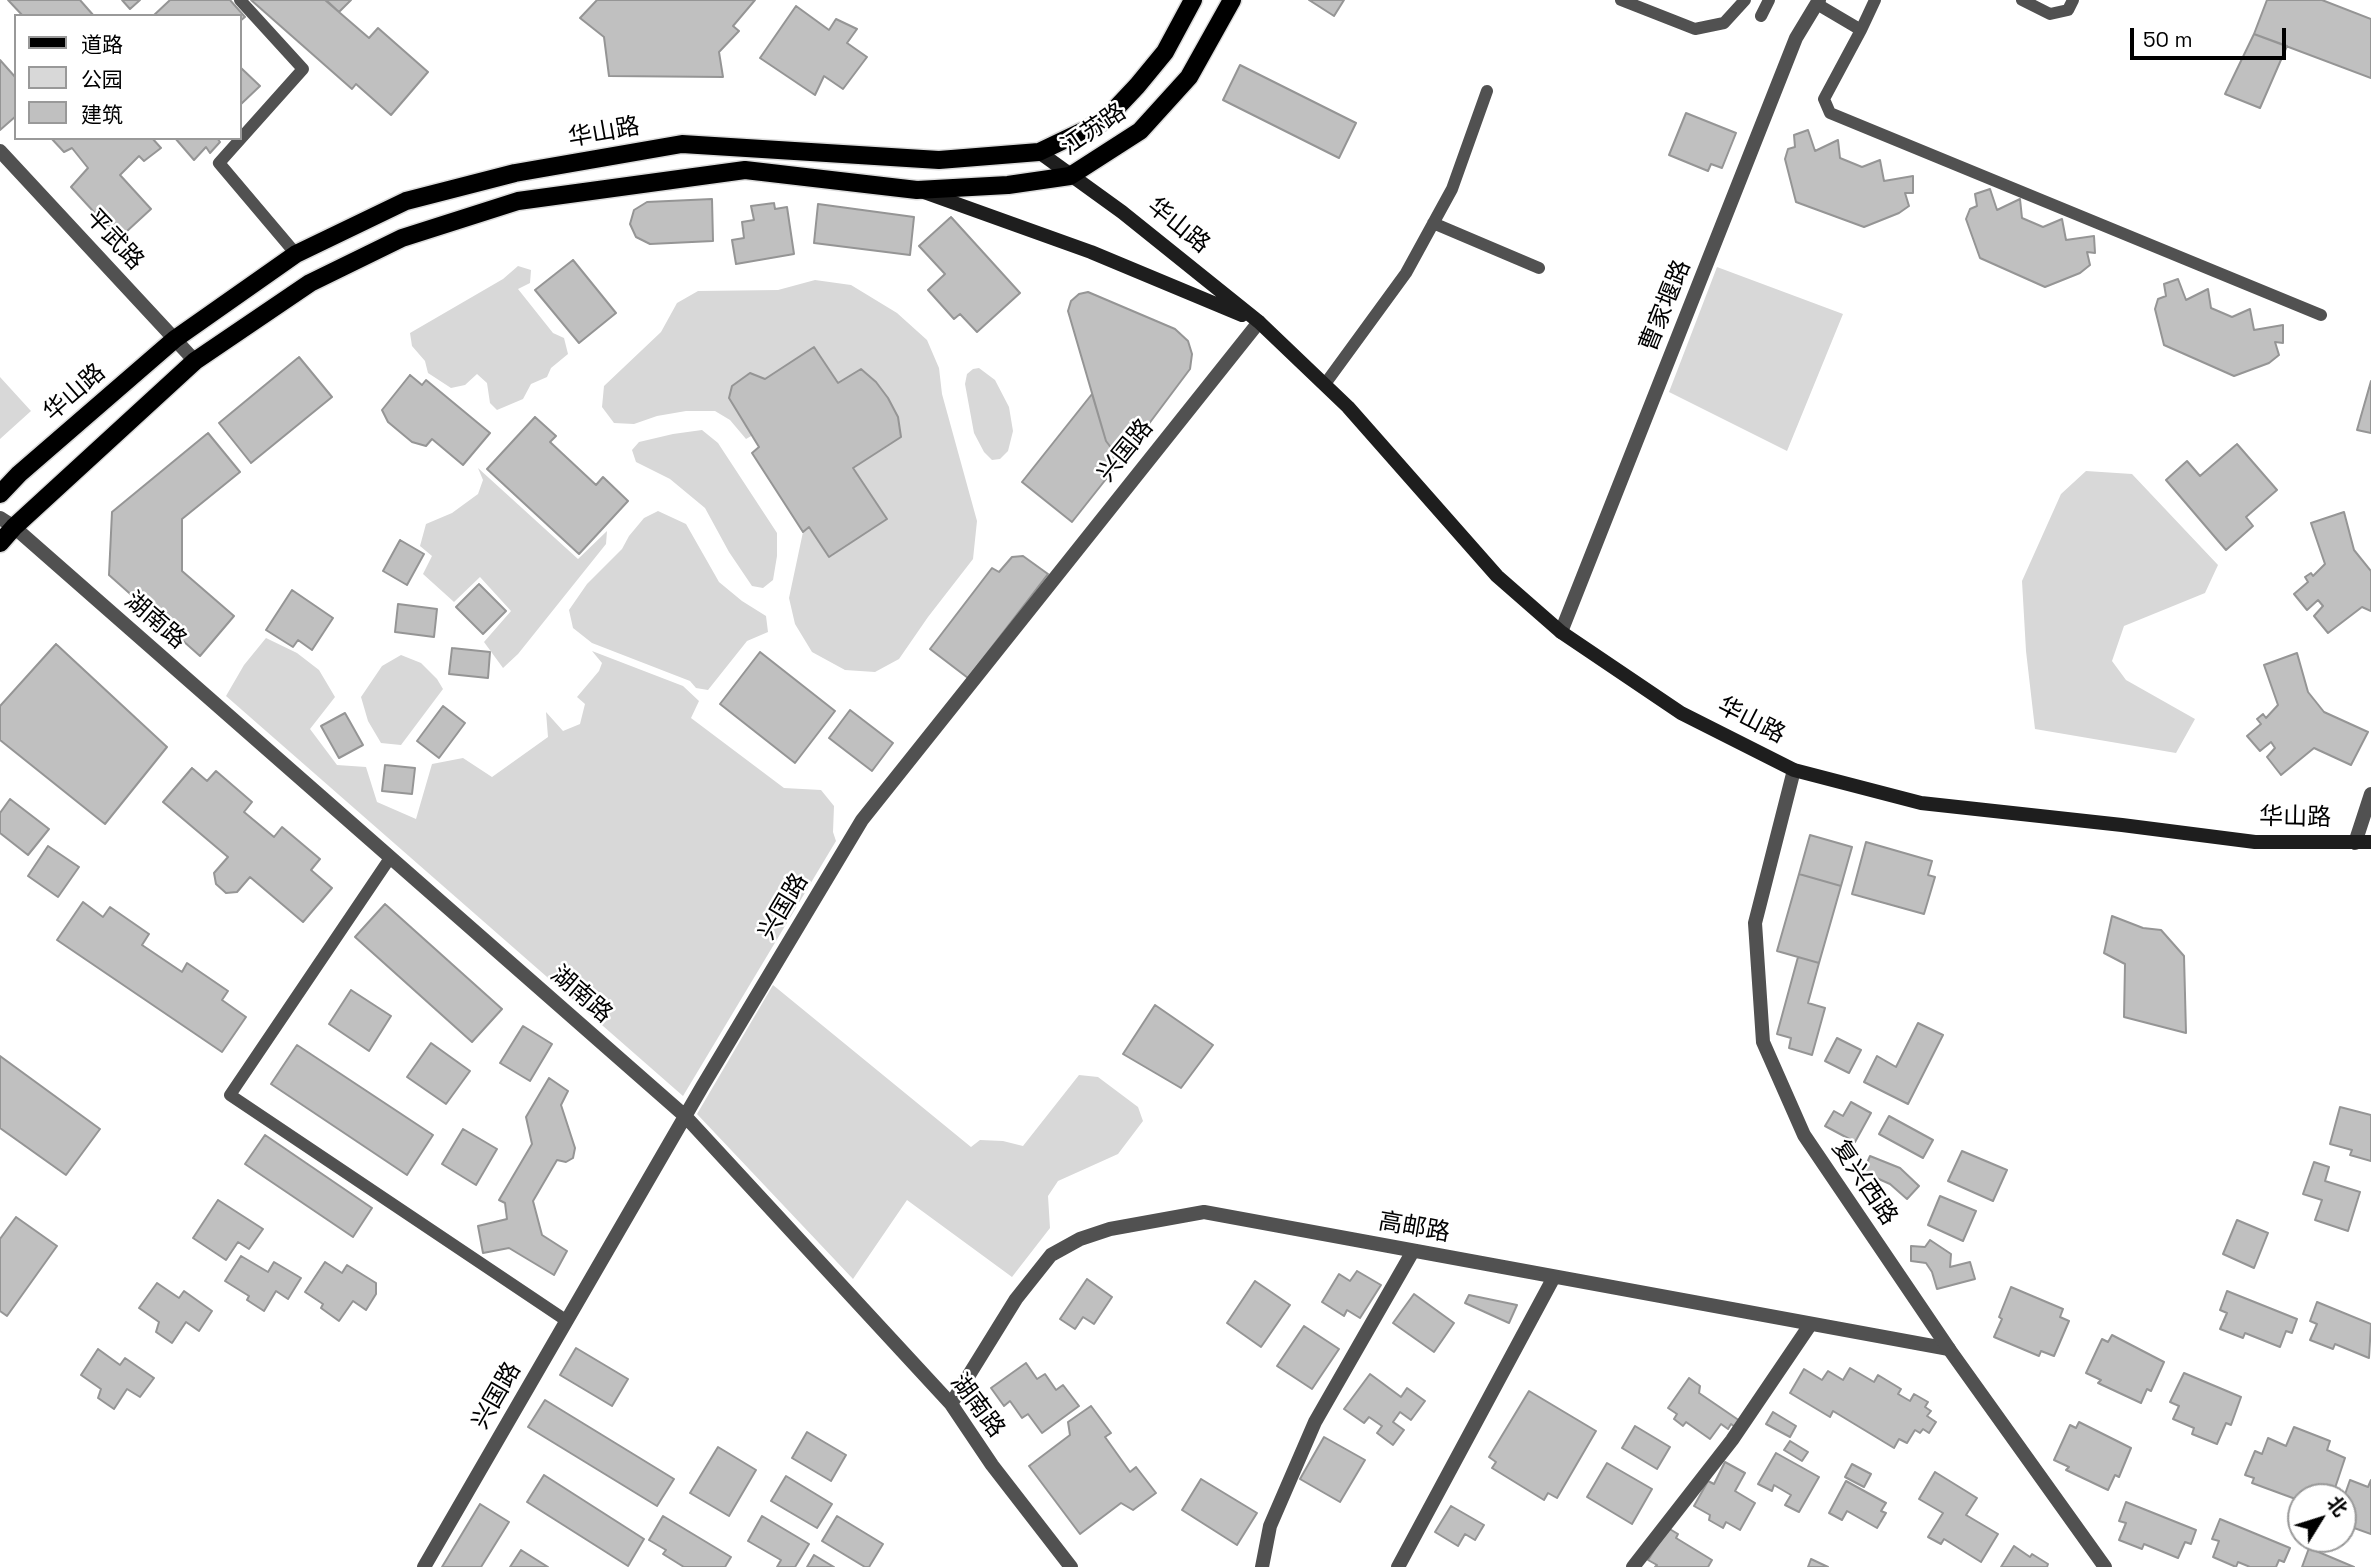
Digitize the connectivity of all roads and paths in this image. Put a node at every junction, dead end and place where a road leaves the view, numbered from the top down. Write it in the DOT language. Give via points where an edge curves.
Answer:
graph roads {
  1 [pos="240,0"];
  2 [pos="1193,0"];
  3 [pos="1232,0"];
  4 [pos="1621,0"];
  5 [pos="1745,0"];
  6 [pos="1769,0"];
  7 [pos="1875,0"];
  8 [pos="2022,0"];
  9 [pos="2073,0"];
  10 [pos="1818,2"];
  11 [pos="1761,16"];
  12 [pos="1861,30"];
  13 [pos="1488,91"];
  14 [pos="242,137"];
  15 [pos="239,140"];
  16 [pos="0,151"];
  17 [pos="1039,152"];
  18 [pos="1070,176"];
  19 [pos="918,190"];
  20 [pos="1433,223"];
  21 [pos="296,254"];
  22 [pos="1539,268"];
  23 [pos="2322,314"];
  24 [pos="1259,322"];
  25 [pos="175,339"];
  26 [pos="195,361"];
  27 [pos="1325,384"];
  28 [pos="0,494"];
  29 [pos="7,523"];
  30 [pos="0,543"];
  31 [pos="1561,632"];
  32 [pos="1794,770"];
  33 [pos="2371,794"];
  34 [pos="2371,842"];
  35 [pos="2355,843"];
  36 [pos="390,858"];
  37 [pos="685,1116"];
  38 [pos="1413,1251"];
  39 [pos="1555,1277"];
  40 [pos="567,1321"];
  41 [pos="1811,1325"];
  42 [pos="1949,1349"];
  43 [pos="951,1404"];
  44 [pos="424,1567"];
  45 [pos="1071,1567"];
  46 [pos="1262,1567"];
  47 [pos="1398,1567"];
  48 [pos="1633,1567"];
  49 [pos="2105,1567"];
  1 -- 14 [label="lane" via="303,68"];
  2 -- 17 [label="main road, 江苏路" via="1165,52 1104,121"];
  3 -- 18 [label="main road, 江苏路" via="1189,77 1140,131"];
  4 -- 5 [label="lane" via="1695,30 1724,23"];
  6 -- 11 [label="lane"];
  7 -- 12 [label="lane"];
  8 -- 9 [label="lane" via="2050,14 2068,10"];
  10 -- 12 [label="lane"];
  10 -- 31 [label="street, 曹家堰路" via="1796,38"];
  12 -- 23 [label="lane" via="1824,99 1830,113"];
  13 -- 20 [label="lane" via="1452,189"];
  15 -- 21 [label="lane" via="219,163"];
  16 -- 25 [label="street, 平武路"];
  17 -- 18 [label="main road, 华山路"];
  17 -- 21 [label="main road, 华山路" via="939,160 682,144 515,173 406,201"];
  18 -- 19 [label="main road, 江苏路"];
  18 -- 24 [label="main road, 华山路"];
  19 -- 24 [label="main road, 华山路" via="1091,252"];
  19 -- 26 [label="main road, 华山路" via="745,170 518,201 402,238 310,283"];
  20 -- 22 [label="lane"];
  20 -- 27 [label="lane" via="1406,273"];
  21 -- 25 [label="main road, 华山路"];
  24 -- 27 [label="main road, 华山路"];
  24 -- 37 [label="street, 兴国路" via="862,820"];
  25 -- 26 [label="street, 平武路"];
  25 -- 28 [label="main road, 华山路"];
  26 -- 29 [label="main road, 华山路"];
  27 -- 31 [label="main road, 华山路" via="1497,576"];
  29 -- 30 [label="main road, 华山路"];
  29 -- 36 [label="street, 湖南路"];
  31 -- 32 [label="main road, 华山路" via="1681,713"];
  32 -- 35 [label="main road, 华山路" via="1921,803 2255,842"];
  32 -- 42 [label="street, 复兴西路" via="1755,923 1763,1042 1804,1135"];
  33 -- 35 [label="street"];
  34 -- 35 [label="main road, 华山路"];
  36 -- 37 [label="street, 湖南路"];
  36 -- 40 [label="lane" via="230,1095"];
  37 -- 40 [label="street, 兴国路"];
  37 -- 43 [label="street, 湖南路"];
  38 -- 39 [label="street, 高邮路"];
  38 -- 43 [label="street, 高邮路" via="1203,1212 1111,1229 1051,1255 1016,1299"];
  38 -- 46 [label="street" via="1315,1422 1270,1526"];
  39 -- 41 [label="street, 高邮路"];
  39 -- 47 [label="street"];
  40 -- 44 [label="street, 兴国路"];
  41 -- 42 [label="street, 高邮路"];
  41 -- 48 [label="street" via="1732,1440"];
  42 -- 49 [label="street, 复兴西路"];
  43 -- 45 [label="street, 湖南路"];
}
